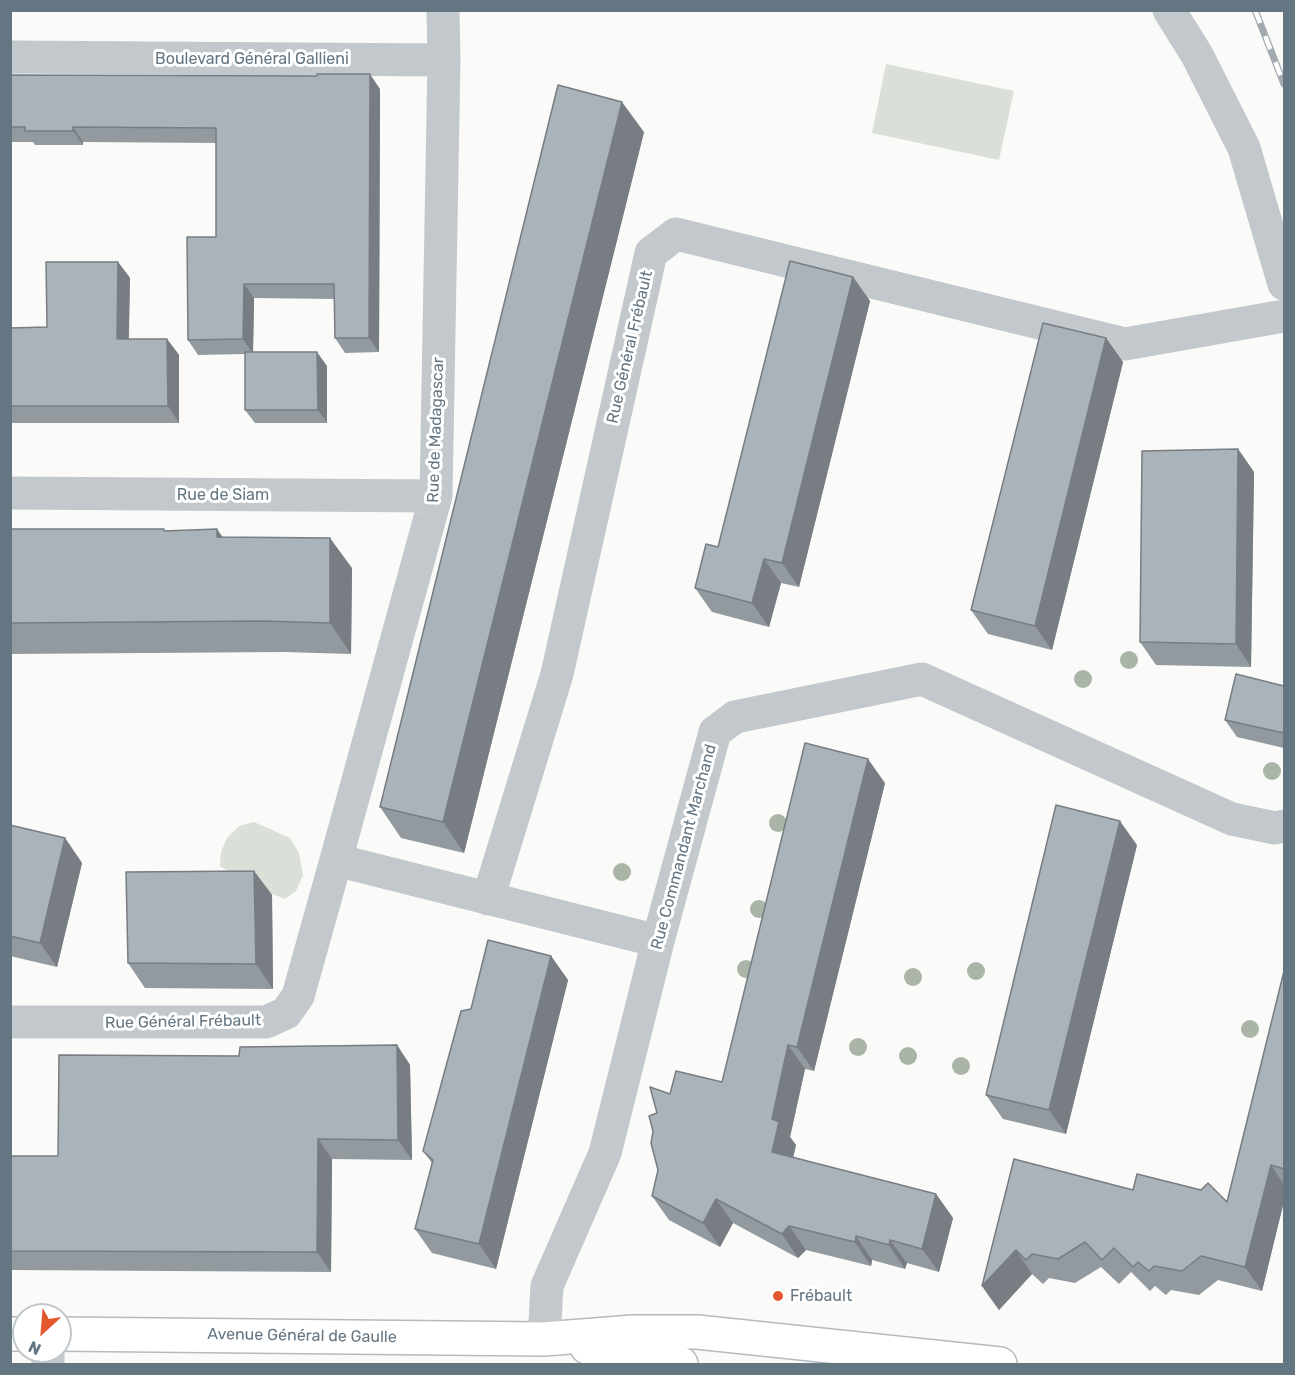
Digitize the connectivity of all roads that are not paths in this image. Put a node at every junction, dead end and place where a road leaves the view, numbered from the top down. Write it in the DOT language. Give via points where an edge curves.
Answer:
graph roads {
  1 [pos="443,10"];
  2 [pos="1169,10"];
  3 [pos="10,57"];
  4 [pos="444,60"];
  5 [pos="1284,284"];
  6 [pos="1284,316"];
  7 [pos="10,493"];
  8 [pos="436,496"];
  9 [pos="1284,826"];
  10 [pos="336,860"];
  11 [pos="488,899"];
  12 [pos="658,941"];
  13 [pos="10,1022"];
  14 [pos="72,1334"];
  15 [pos="544,1339"];
  16 [pos="681,1365"];
  17 [pos="1000,1365"];
  1 -- 4 [label="street"];
  2 -- 5 [label="street" via="1197,55 1244,148"];
  3 -- 4 [label="street, Boulevard Général Gallieni"];
  4 -- 8 [label="street, Rue de Madagascar"];
  6 -- 11 [label="street, Rue Général Frébault" via="1125,344 676,234 651,254 557,674"];
  7 -- 8 [label="street, Rue de Siam"];
  8 -- 10 [label="street, Rue de Madagascar"];
  9 -- 12 [label="street, Rue Commandant Marchand" via="1275,828 1232,819 922,679 735,717 715,732"];
  10 -- 11 [label="street"];
  10 -- 13 [label="street, Rue Général Frébault" via="298,996 286,1013 266,1022"];
  11 -- 12 [label="street"];
  12 -- 15 [label="street, Rue Commandant Marchand" via="605,1153 547,1286"];
  14 -- 15 [label="main road, Avenue Général de Gaulle"];
  15 -- 16 [label="main road, Avenue Général de Gaulle"];
  15 -- 17 [label="main road, Avenue Général de Gaulle" via="698,1332"];
}
